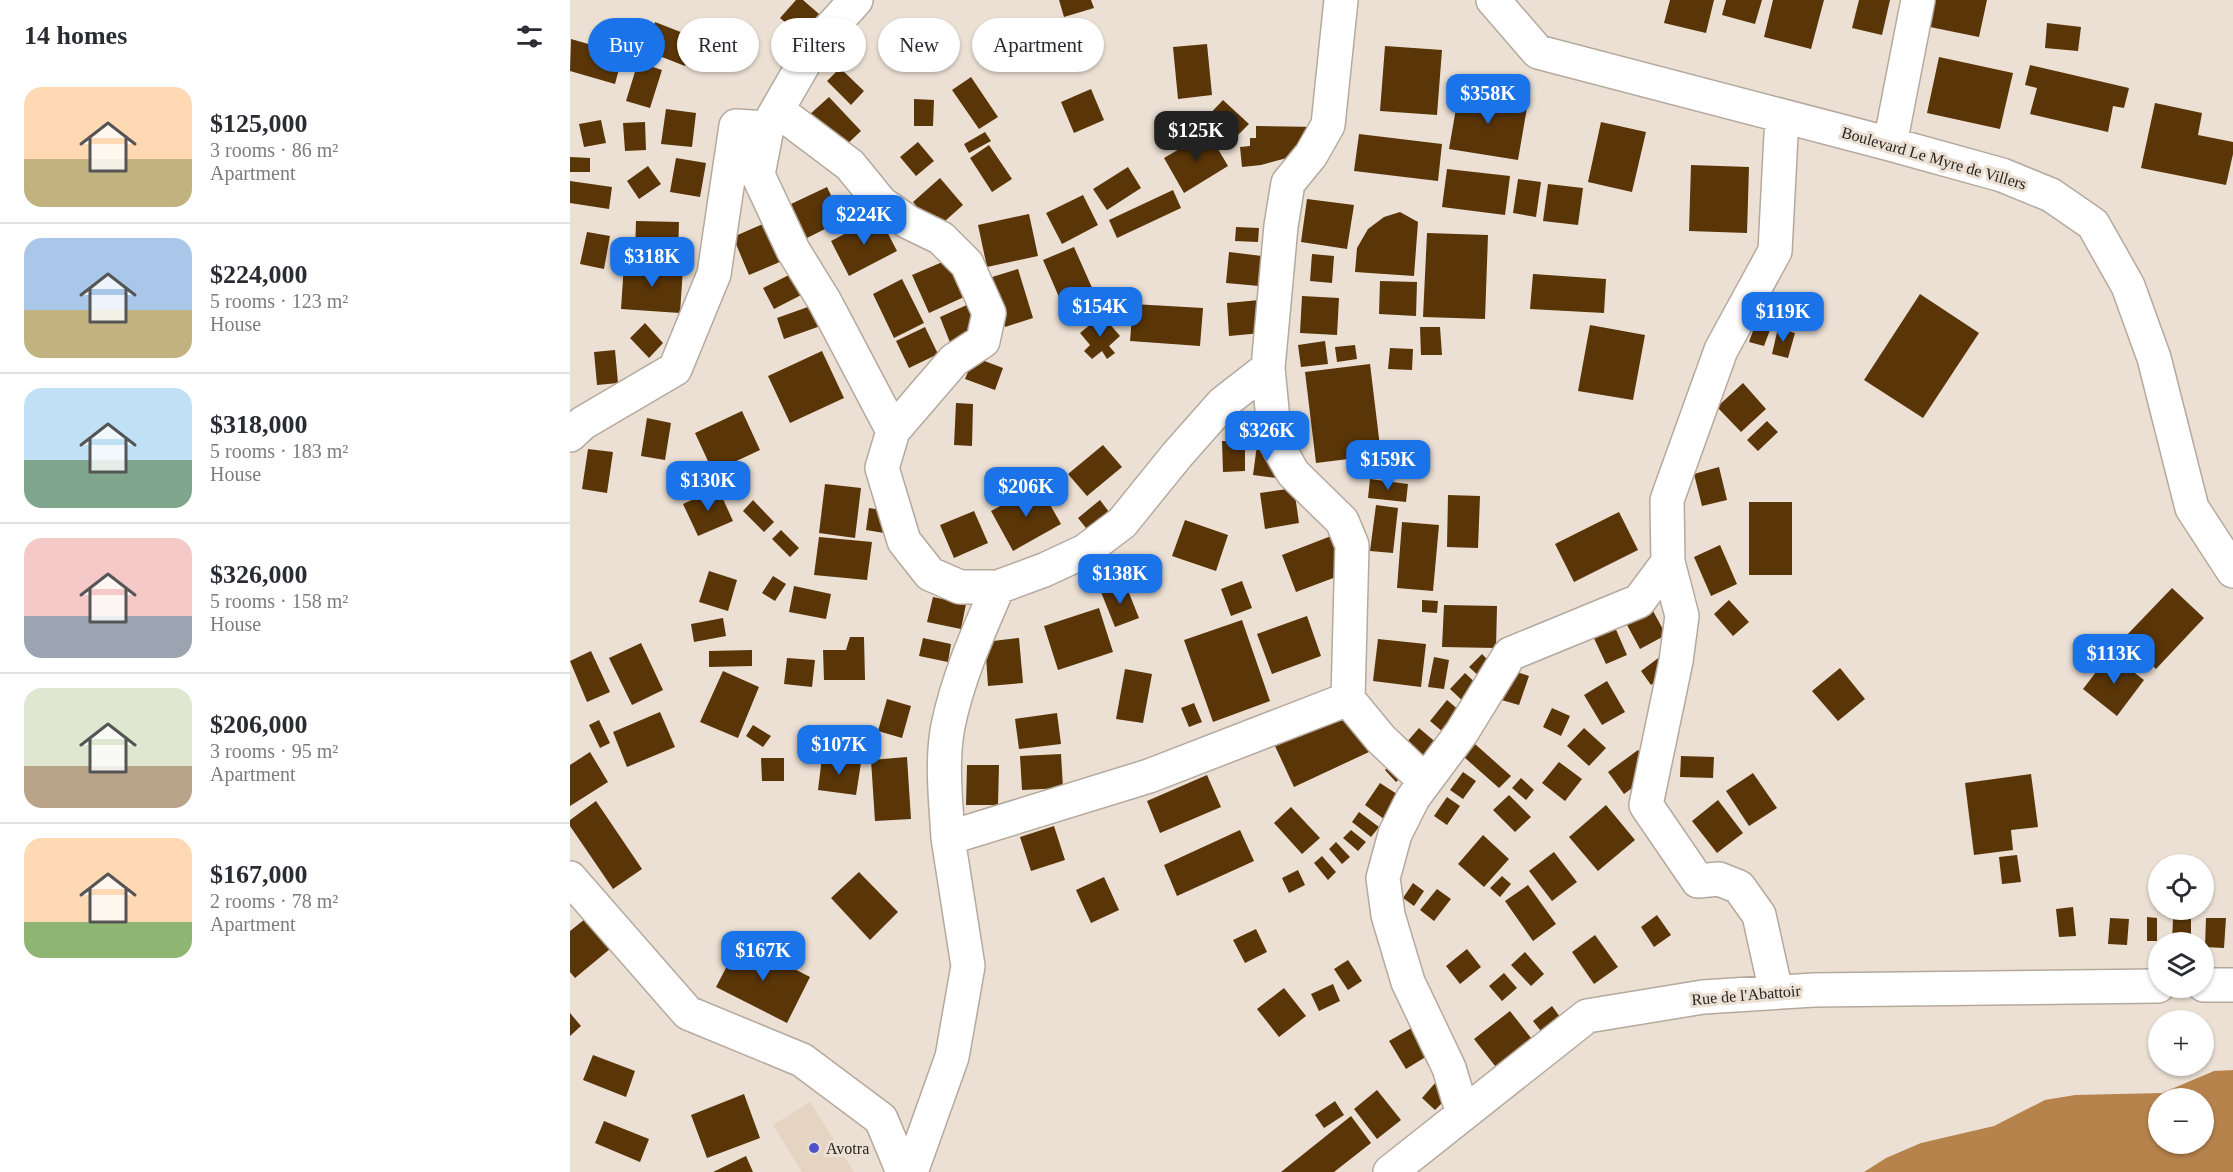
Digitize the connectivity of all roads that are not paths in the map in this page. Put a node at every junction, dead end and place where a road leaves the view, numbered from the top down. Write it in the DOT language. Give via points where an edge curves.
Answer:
graph roads {
  1 [pos="856,0"];
  2 [pos="1341,0"];
  3 [pos="1492,0"];
  4 [pos="1918,0"];
  5 [pos="1782,116"];
  6 [pos="772,120"];
  7 [pos="1890,144"];
  8 [pos="1268,368"];
  9 [pos="893,431"];
  10 [pos="570,435"];
  11 [pos="1668,562"];
  12 [pos="2233,571"];
  13 [pos="998,587"];
  14 [pos="1348,699"];
  15 [pos="1425,781"];
  16 [pos="948,838"];
  17 [pos="570,878"];
  18 [pos="2214,985"];
  19 [pos="2233,985"];
  20 [pos="2148,986"];
  21 [pos="1776,992"];
  22 [pos="1463,1114"];
  23 [pos="903,1172"];
  24 [pos="912,1172"];
  25 [pos="1390,1172"];
  1 -- 6 [label="street" via="814,46"];
  2 -- 8 [label="street" via="1328,125 1311,155 1288,183"];
  3 -- 5 [label="street, Boulevard Le Myre de Villers" via="1538,52"];
  4 -- 7 [label="street"];
  5 -- 7 [label="street, Boulevard Le Myre de Villers"];
  5 -- 11 [label="street" via="1775,251 1721,350 1667,500"];
  6 -- 9 [label="street" via="758,175 794,250"];
  6 -- 9 [label="street" via="850,165 881,203 941,238 967,264 989,313 983,341 954,360"];
  6 -- 10 [label="street" via="736,126 714,274 675,369 583,423"];
  7 -- 12 [label="street, Boulevard Le Myre de Villers" via="2002,175 2052,195 2093,224 2128,286 2154,358 2192,508"];
  8 -- 13 [label="street" via="1223,403 1122,523 1085,551"];
  8 -- 14 [label="street" via="1275,441 1293,473 1342,521 1352,545"];
  9 -- 13 [label="street" via="882,468 904,541 930,574 960,587"];
  11 -- 15 [label="street" via="1639,601 1510,654 1462,732"];
  11 -- 21 [label="street" via="1682,616 1646,805 1698,881 1719,879 1739,887 1760,915"];
  13 -- 16 [label="street" via="965,664 948,728"];
  14 -- 15 [label="street" via="1381,739"];
  14 -- 16 [label="street" via="1149,776"];
  15 -- 22 [label="street" via="1395,834 1383,878 1388,915 1408,982 1449,1068"];
  16 -- 24 [label="street" via="968,966 952,1057"];
  17 -- 23 [label="street" via="688,1012 801,1060 881,1119"];
  18 -- 19 [label="street"];
  20 -- 21 [label="street, Rue de l'Abattoir"];
  21 -- 22 [label="street, Rue de l'Abattoir" via="1702,997 1587,1016"];
  22 -- 25 [label="street, Rue de l'Abattoir"];
}
